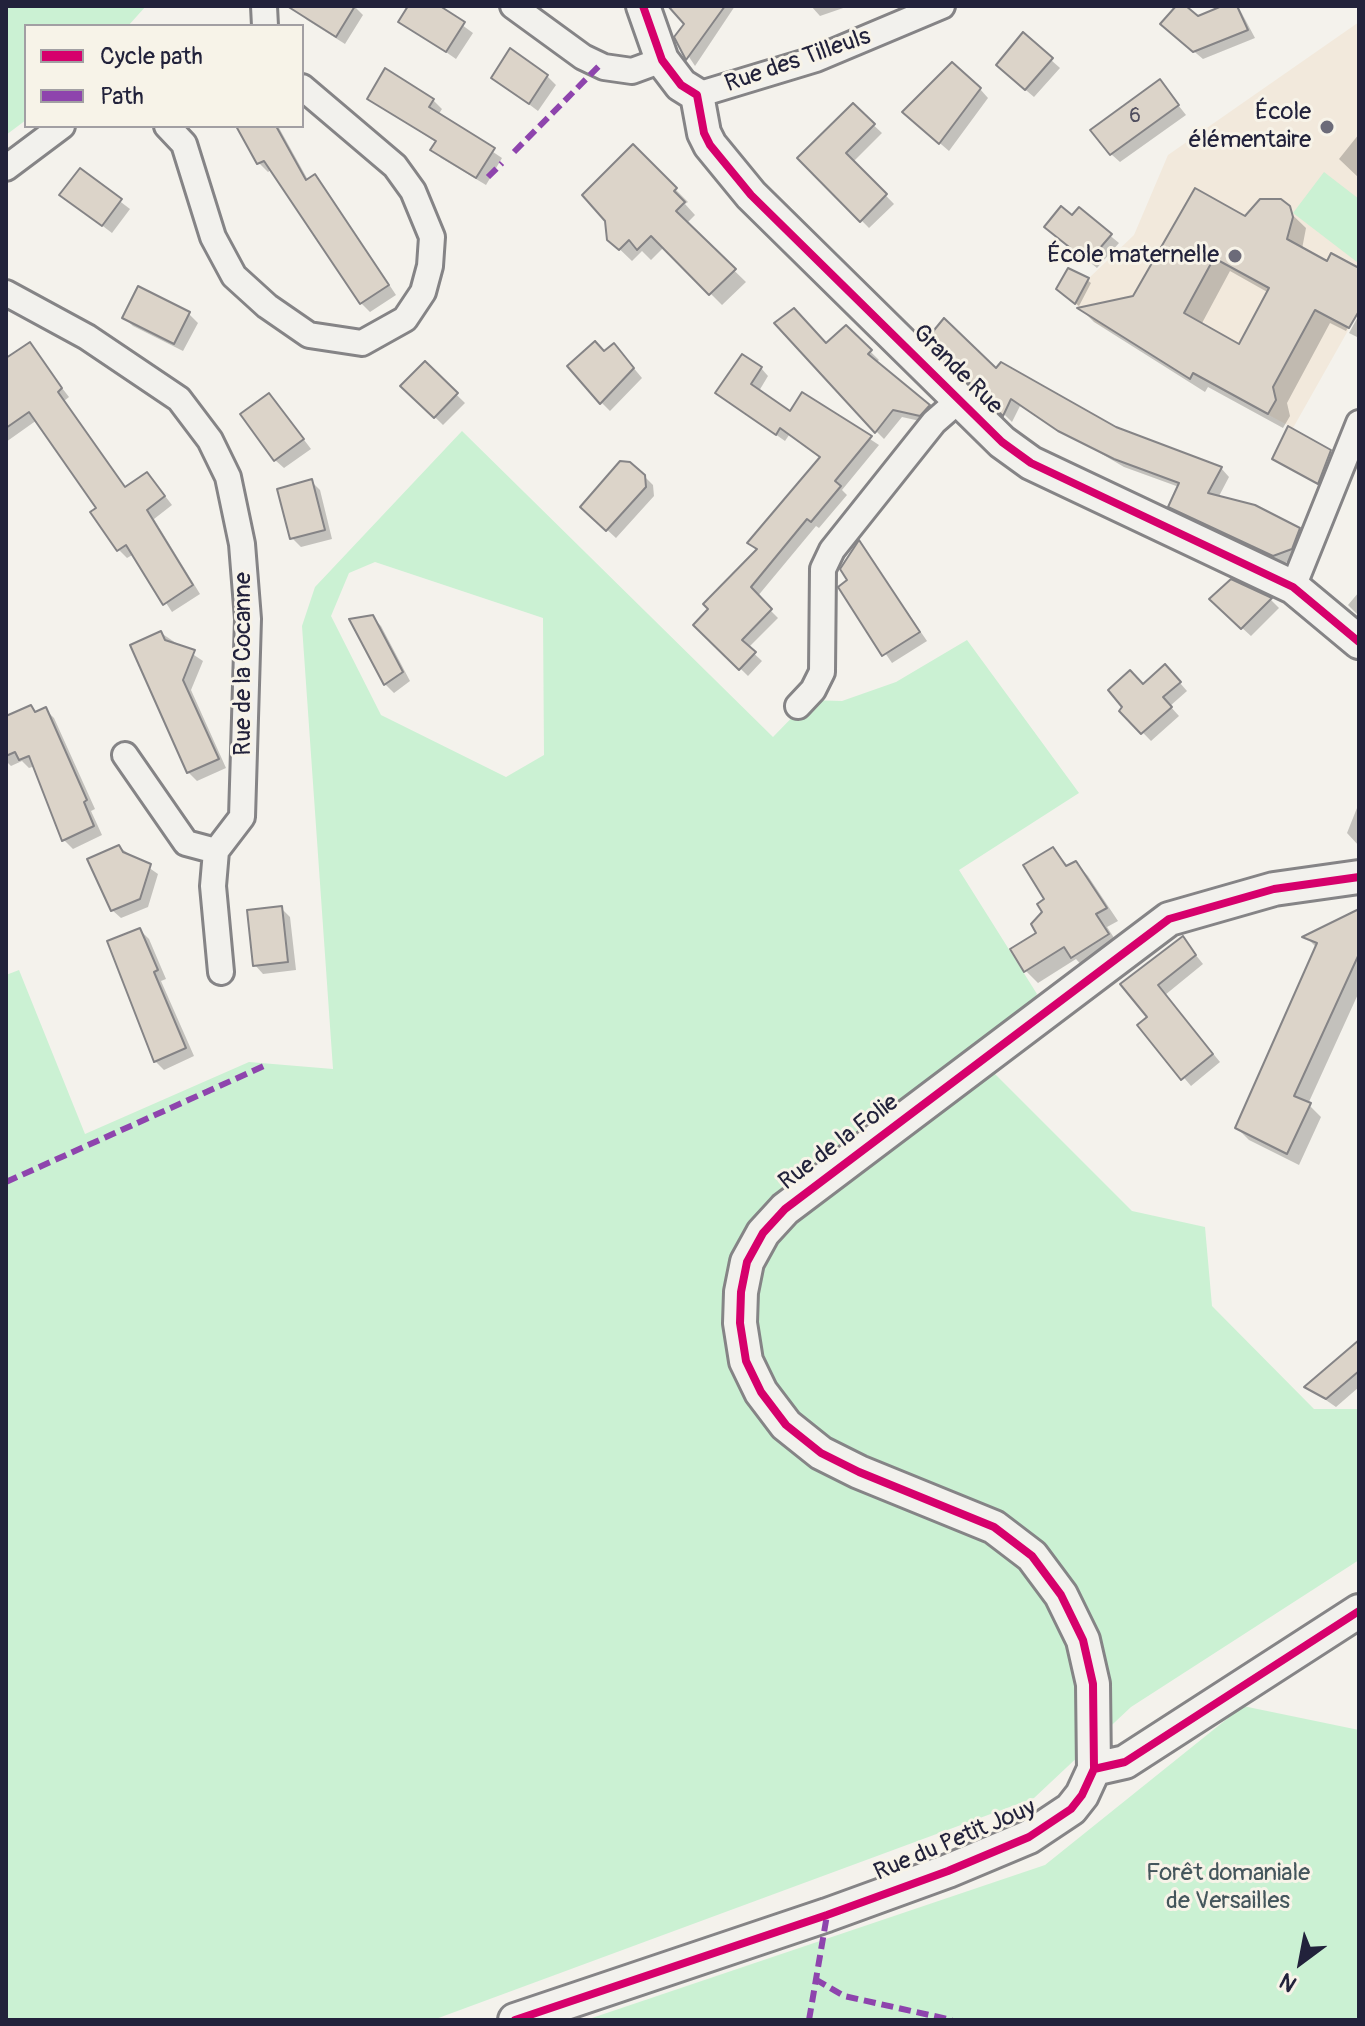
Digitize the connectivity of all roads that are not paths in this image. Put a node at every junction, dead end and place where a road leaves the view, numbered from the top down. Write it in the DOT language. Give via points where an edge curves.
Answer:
graph roads {
  1 [pos="513,6"];
  2 [pos="643,6"];
  3 [pos="942,6"];
  4 [pos="662,60"];
  5 [pos="304,89"];
  6 [pos="697,95"];
  7 [pos="59,128"];
  8 [pos="169,128"];
  9 [pos="6,168"];
  10 [pos="6,293"];
  11 [pos="958,401"];
  12 [pos="1359,423"];
  13 [pos="1293,587"];
  14 [pos="1359,642"];
  15 [pos="798,706"];
  16 [pos="125,755"];
  17 [pos="216,851"];
  18 [pos="1359,877"];
  19 [pos="221,972"];
  20 [pos="1359,1611"];
  21 [pos="1094,1769"];
  22 [pos="515,2020"];
  1 -- 4 [label="street" via="604,67 632,71"];
  2 -- 4 [label="street"];
  3 -- 6 [label="street, Rue des Tilleuls" via="816,59"];
  4 -- 6 [label="street" via="681,85"];
  5 -- 8 [label="street" via="395,166 413,191 432,237 427,279 411,310 389,331 362,343 309,335 234,276 213,237 184,144"];
  6 -- 11 [label="street, Grande Rue" via="710,145 751,195"];
  7 -- 9 [label="street"];
  10 -- 17 [label="street, Rue de la Cocanne" via="87,337 179,399 210,440 228,477 247,604 246,695 242,817"];
  11 -- 13 [label="street, Grande Rue" via="1031,463"];
  11 -- 15 [label="street" via="934,422 828,558 823,569 822,672"];
  12 -- 13 [label="street"];
  13 -- 14 [label="street, Grande Rue"];
  16 -- 17 [label="street" via="186,843"];
  17 -- 19 [label="street" via="213,886"];
  18 -- 21 [label="street, Rue de la Folie" via="1274,889 1169,919 785,1209 747,1262 740,1323 746,1361 786,1425 834,1459 994,1527 1032,1556 1061,1595 1083,1640 1093,1684"];
  20 -- 21 [label="street" via="1125,1762"];
  21 -- 22 [label="street, Rue du Petit Jouy" via="1071,1809 1029,1837 827,1915"];
}
